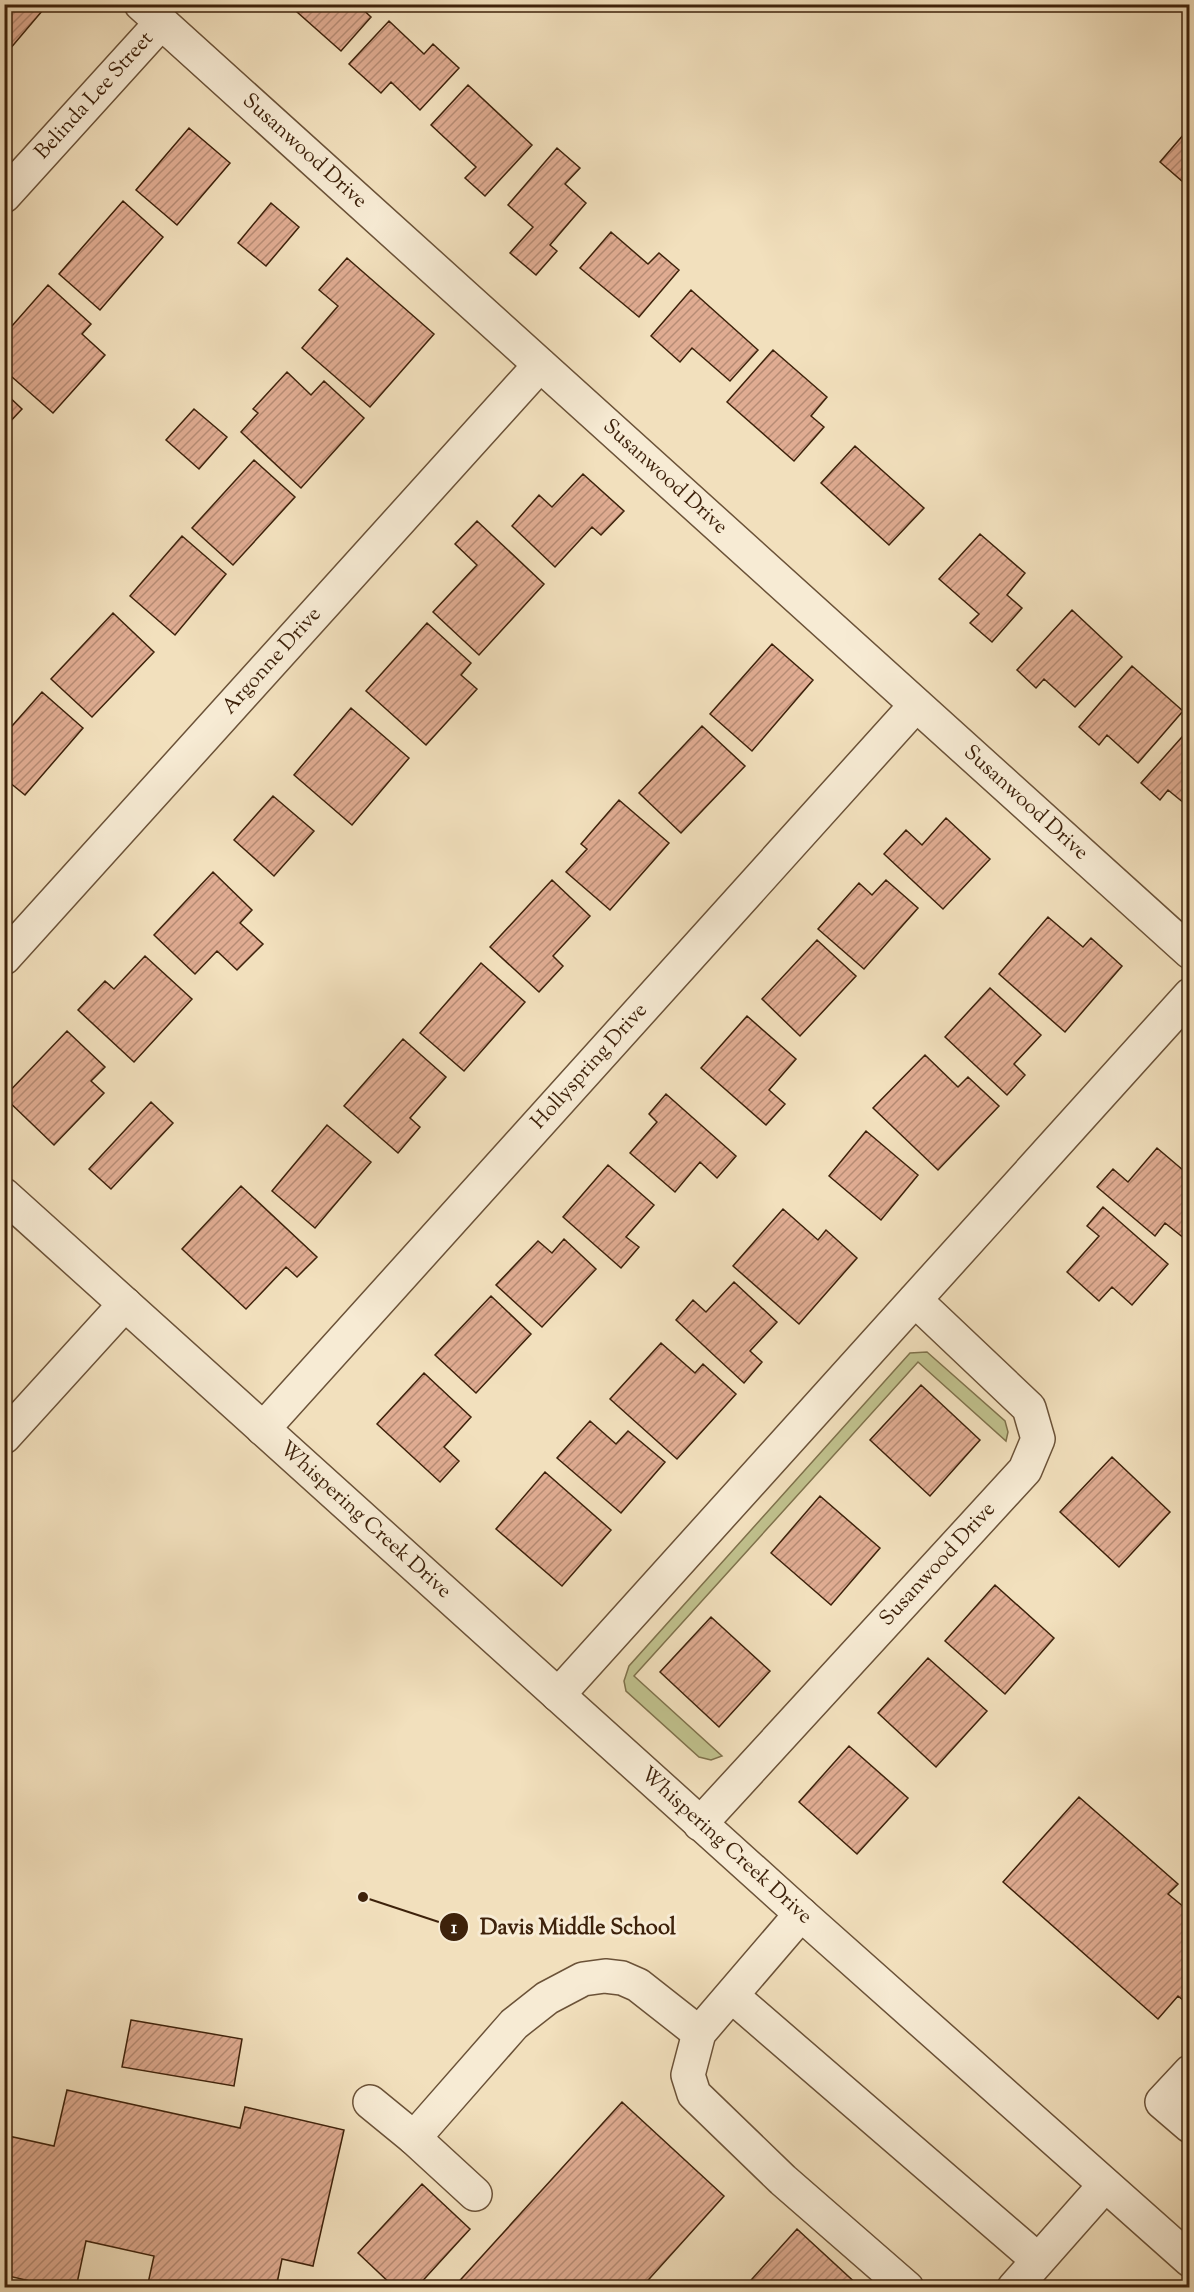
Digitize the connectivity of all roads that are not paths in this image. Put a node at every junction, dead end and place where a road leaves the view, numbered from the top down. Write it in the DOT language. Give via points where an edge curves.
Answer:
graph roads {
  1 [pos="151,14"];
  2 [pos="4,196"];
  3 [pos="540,365"];
  4 [pos="916,705"];
  5 [pos="1190,952"];
  6 [pos="4,958"];
  7 [pos="1190,995"];
  8 [pos="4,1195"];
  9 [pos="915,1300"];
  10 [pos="125,1304"];
  11 [pos="263,1429"];
  12 [pos="4,1437"];
  13 [pos="558,1695"];
  14 [pos="700,1824"];
  15 [pos="801,1914"];
  16 [pos="732,1996"];
  17 [pos="699,2033"];
  18 [pos="1190,2072"];
  19 [pos="370,2102"];
  20 [pos="1190,2126"];
  21 [pos="414,2138"];
  22 [pos="1105,2185"];
  23 [pos="474,2194"];
  24 [pos="1038,2260"];
  25 [pos="1190,2260"];
  26 [pos="907,2288"];
  27 [pos="1014,2288"];
  1 -- 2 [label="street, Belinda Lee Street"];
  1 -- 3 [label="street, Susanwood Drive"];
  3 -- 4 [label="street, Susanwood Drive"];
  3 -- 6 [label="street, Argonne Drive"];
  4 -- 5 [label="street, Susanwood Drive"];
  4 -- 11 [label="street, Hollyspring Drive"];
  7 -- 9 [label="street"];
  8 -- 10 [label="street"];
  9 -- 13 [label="street"];
  9 -- 14 [label="street, Susanwood Drive" via="1029,1408 1038,1439 1025,1470"];
  10 -- 11 [label="street, Whispering Creek Drive"];
  10 -- 12 [label="street"];
  11 -- 13 [label="street, Whispering Creek Drive"];
  13 -- 14 [label="street, Whispering Creek Drive"];
  14 -- 15 [label="street, Whispering Creek Drive"];
  15 -- 16 [label="street"];
  15 -- 22 [label="street, Whispering Creek Drive"];
  16 -- 17 [label="street"];
  16 -- 24 [label="street"];
  17 -- 21 [label="street" via="638,1985 605,1976 583,1979 548,1998 514,2024"];
  17 -- 26 [label="street" via="688,2074 694,2094 783,2180"];
  18 -- 20 [label="street" via="1162,2102"];
  19 -- 21 [label="street"];
  21 -- 23 [label="street"];
  22 -- 24 [label="street"];
  22 -- 25 [label="street, Whispering Creek Drive"];
  24 -- 27 [label="street"];
}
